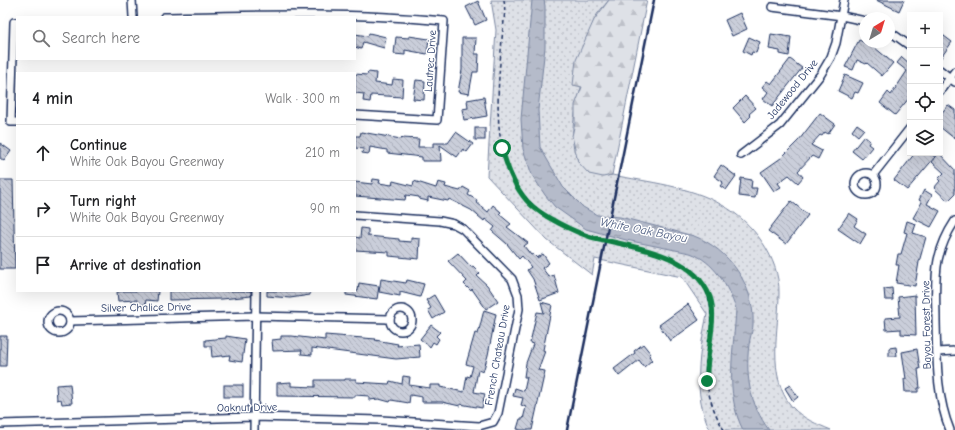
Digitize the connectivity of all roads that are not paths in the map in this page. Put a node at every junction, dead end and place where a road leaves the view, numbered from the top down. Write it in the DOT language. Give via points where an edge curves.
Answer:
graph roads {
  1 [pos="132,0"];
  2 [pos="844,0"];
  3 [pos="772,7"];
  4 [pos="133,16"];
  5 [pos="217,16"];
  6 [pos="842,16"];
  7 [pos="859,20"];
  8 [pos="16,22"];
  9 [pos="895,35"];
  10 [pos="907,44"];
  11 [pos="955,71"];
  12 [pos="943,72"];
  13 [pos="953,80"];
  14 [pos="943,88"];
  15 [pos="356,115"];
  16 [pos="14,122"];
  17 [pos="907,132"];
  18 [pos="741,155"];
  19 [pos="873,175"];
  20 [pos="356,214"];
  21 [pos="955,221"];
  22 [pos="256,292"];
  23 [pos="255,316"];
  24 [pos="390,319"];
  25 [pos="70,321"];
  26 [pos="955,351"];
  27 [pos="937,352"];
  28 [pos="254,417"];
  29 [pos="493,422"];
  30 [pos="0,424"];
  31 [pos="254,430"];
  32 [pos="950,430"];
  1 -- 4 [label="street"];
  2 -- 6 [label="street, Jadewood Drive"];
  3 -- 6 [label="street"];
  5 -- 15 [label="street, Lautrec Drive" via="324,14 444,21 437,120"];
  6 -- 7 [label="street"];
  6 -- 18 [label="street, Jadewood Drive" via="831,57 821,74 780,124"];
  8 -- 16 [label="street"];
  9 -- 10 [label="street"];
  11 -- 13 [label="street"];
  12 -- 13 [label="street"];
  13 -- 14 [label="street"];
  17 -- 19 [label="street"];
  20 -- 29 [label="street, French Chateau Drive" via="454,224 471,237 512,279 518,295 519,309 498,414"];
  21 -- 27 [label="street, Bayou Forest Drive" via="938,259 935,280"];
  22 -- 23 [label="street"];
  23 -- 24 [label="street, Silver Chalice Drive"];
  23 -- 25 [label="street, Silver Chalice Drive"];
  23 -- 28 [label="street"];
  26 -- 27 [label="street"];
  27 -- 32 [label="street, Bayou Forest Drive" via="940,402"];
  28 -- 29 [label="street, Oaknut Drive" via="381,420 479,426"];
  28 -- 30 [label="street, Oaknut Drive"];
  28 -- 31 [label="street"];
}
